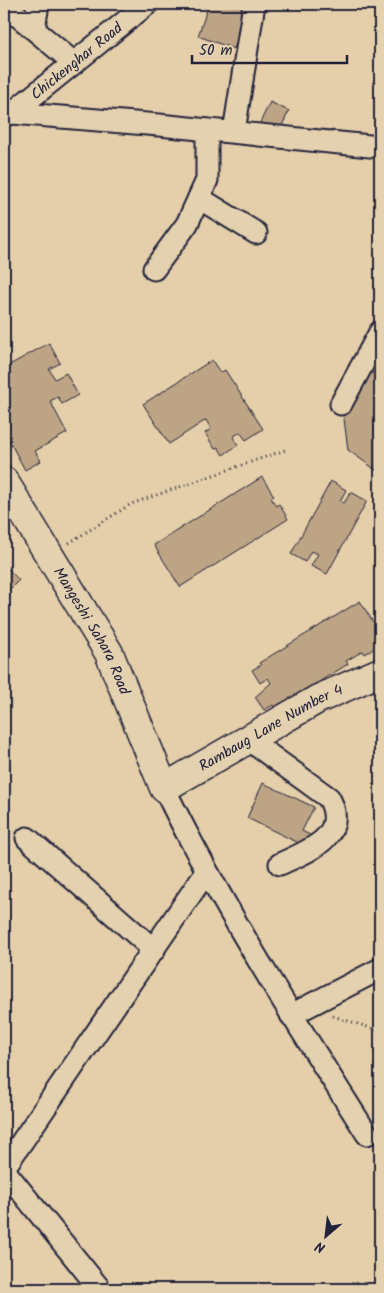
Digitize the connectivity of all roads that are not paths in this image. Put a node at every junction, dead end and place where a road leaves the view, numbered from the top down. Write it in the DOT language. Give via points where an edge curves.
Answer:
graph roads {
  1 [pos="38,4"];
  2 [pos="147,4"];
  3 [pos="254,4"];
  4 [pos="4,12"];
  5 [pos="34,28"];
  6 [pos="74,63"];
  7 [pos="8,114"];
  8 [pos="207,130"];
  9 [pos="234,132"];
  10 [pos="380,147"];
  11 [pos="199,198"];
  12 [pos="256,233"];
  13 [pos="154,269"];
  14 [pos="380,332"];
  15 [pos="340,404"];
  16 [pos="4,481"];
  17 [pos="380,672"];
  18 [pos="249,740"];
  19 [pos="164,788"];
  20 [pos="27,838"];
  21 [pos="280,864"];
  22 [pos="206,872"];
  23 [pos="154,950"];
  24 [pos="380,969"];
  25 [pos="298,1011"];
  26 [pos="367,1134"];
  27 [pos="4,1169"];
  28 [pos="100,1289"];
  1 -- 5 [label="street"];
  2 -- 6 [label="street, Chickenghar Road"];
  3 -- 9 [label="street"];
  4 -- 5 [label="street" via="18,16"];
  5 -- 6 [label="street"];
  6 -- 7 [label="street, Chickenghar Road"];
  7 -- 8 [label="street"];
  8 -- 9 [label="street"];
  8 -- 11 [label="street" via="207,180"];
  9 -- 10 [label="street"];
  11 -- 12 [label="street"];
  11 -- 13 [label="street" via="187,224"];
  14 -- 15 [label="street"];
  16 -- 19 [label="street, Mangeshi Sahara Road" via="109,653"];
  17 -- 18 [label="street, Rambaug Lane Number 4" via="318,700"];
  18 -- 19 [label="street, Rambaug Lane Number 4"];
  18 -- 21 [label="street" via="329,798 334,808 334,822 323,844"];
  19 -- 22 [label="street"];
  20 -- 23 [label="street"];
  22 -- 23 [label="street"];
  22 -- 25 [label="street"];
  23 -- 27 [label="street"];
  24 -- 25 [label="street"];
  25 -- 26 [label="street"];
  27 -- 28 [label="street"];
}
